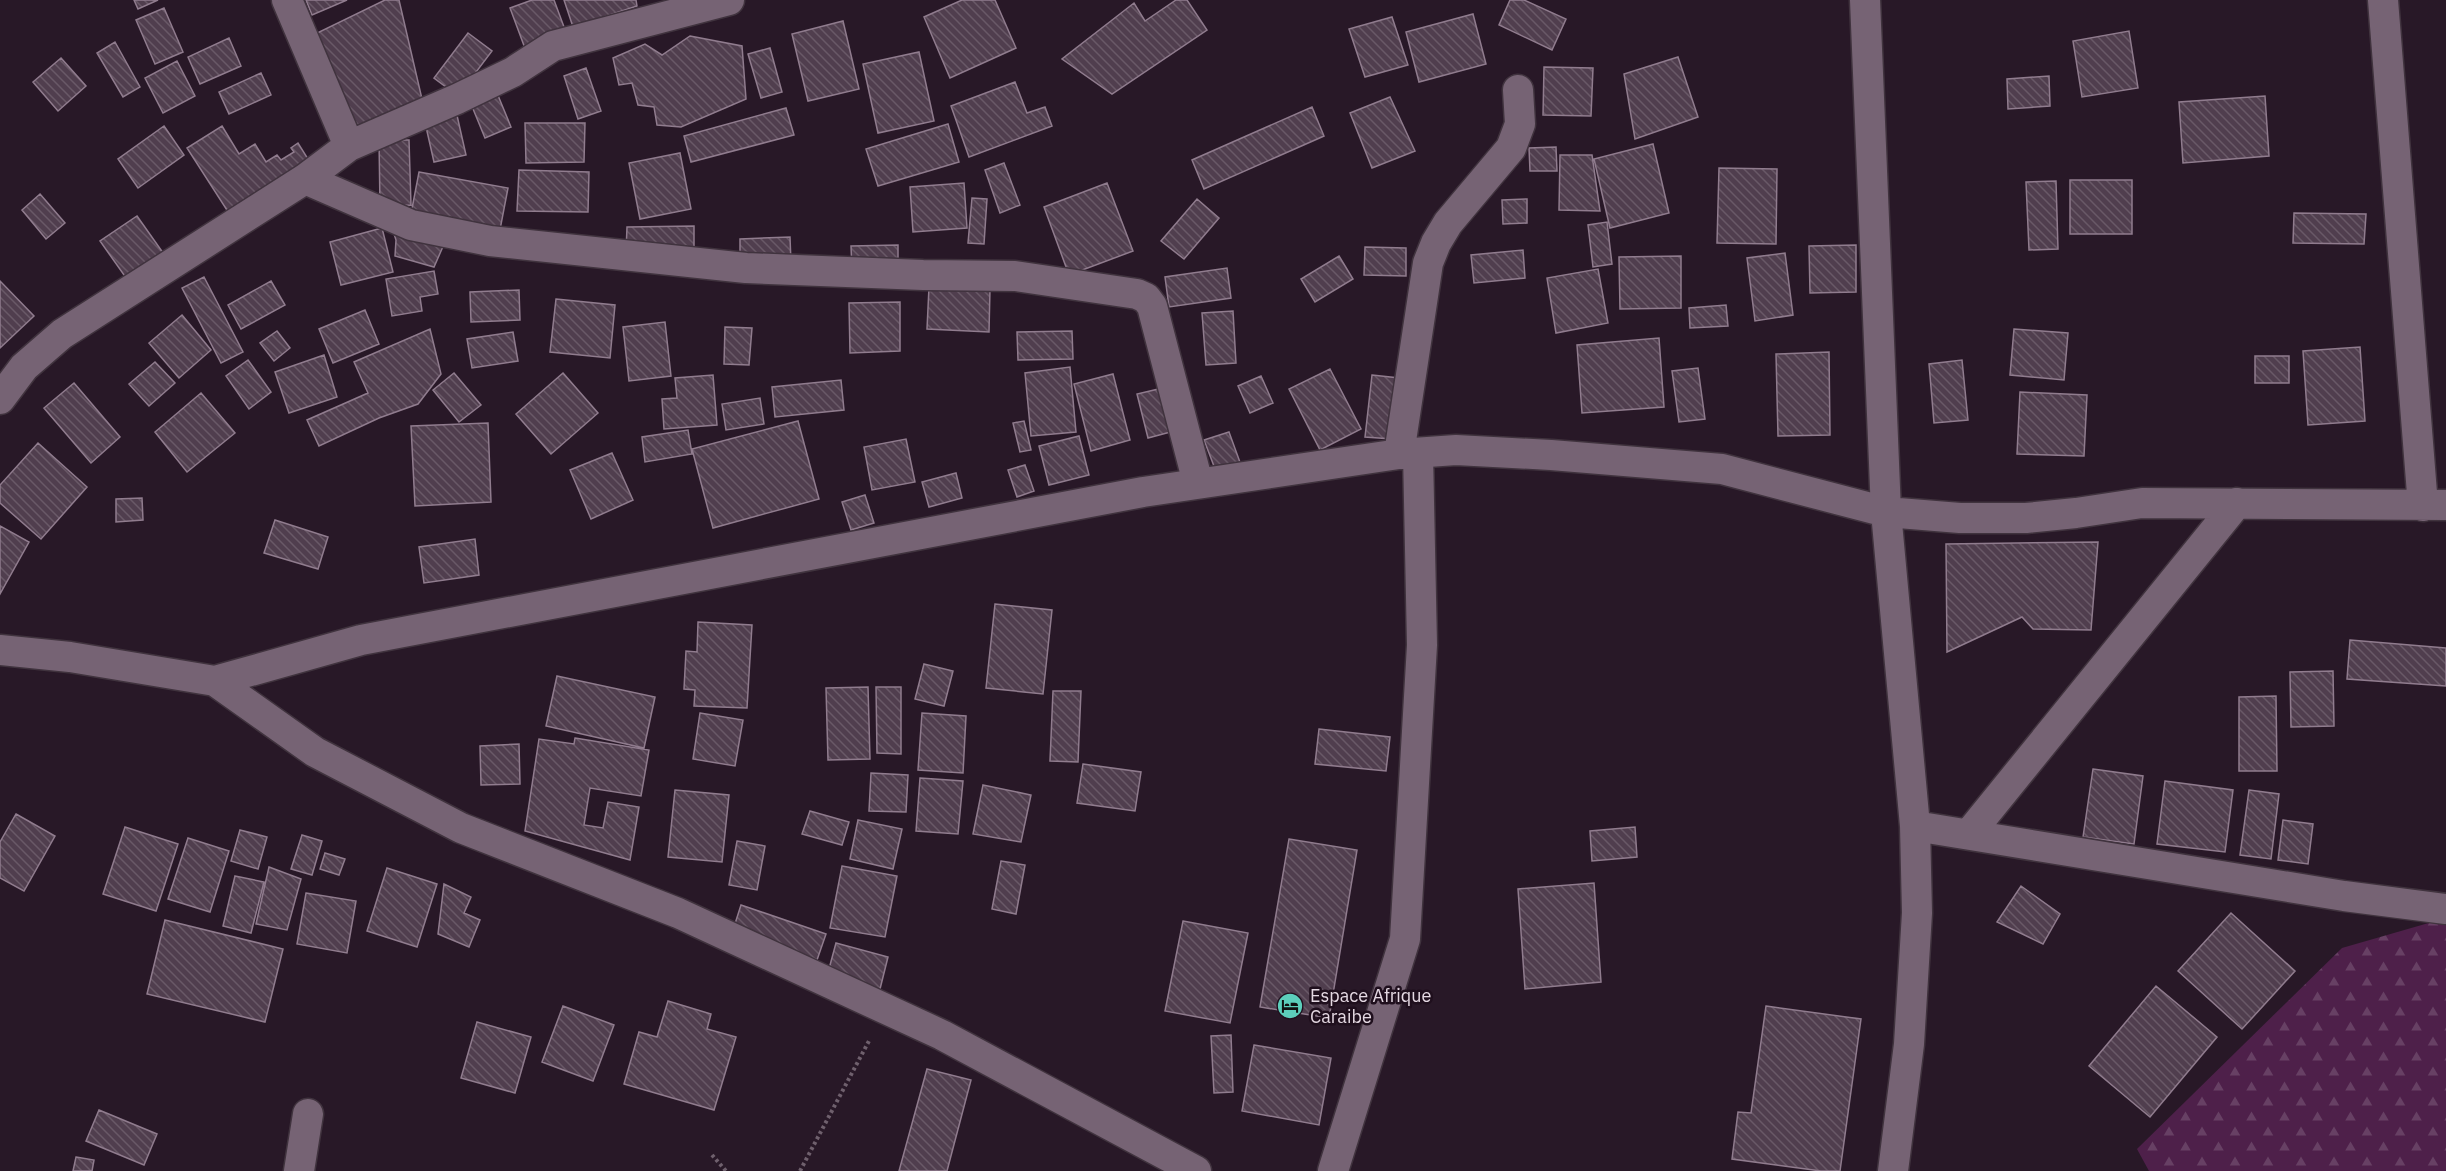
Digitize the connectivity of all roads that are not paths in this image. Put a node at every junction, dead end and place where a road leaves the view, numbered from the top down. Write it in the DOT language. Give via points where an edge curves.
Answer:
graph roads {
  1 [pos="287,0"];
  2 [pos="729,0"];
  3 [pos="1864,0"];
  4 [pos="2383,0"];
  5 [pos="1518,90"];
  6 [pos="349,146"];
  7 [pos="305,179"];
  8 [pos="0,399"];
  9 [pos="1408,453"];
  10 [pos="1198,483"];
  11 [pos="2238,503"];
  12 [pos="2435,506"];
  13 [pos="1886,512"];
  14 [pos="0,650"];
  15 [pos="215,681"];
  16 [pos="1915,826"];
  17 [pos="1969,834"];
  18 [pos="2446,909"];
  19 [pos="308,1114"];
  20 [pos="299,1171"];
  21 [pos="1196,1171"];
  22 [pos="1333,1171"];
  23 [pos="1893,1171"];
  1 -- 6 [label="street"];
  2 -- 6 [label="street" via="553,46 513,72"];
  3 -- 13 [label="street"];
  4 -- 12 [label="street"];
  5 -- 9 [label="street" via="1520,124 1511,148 1448,223 1428,263"];
  6 -- 7 [label="street"];
  7 -- 8 [label="street" via="62,334 24,367"];
  7 -- 10 [label="street" via="411,225 490,241 746,268 1015,276 1137,294 1152,306"];
  9 -- 10 [label="street"];
  9 -- 13 [label="street" via="1456,450 1722,469"];
  9 -- 22 [label="street" via="1422,645 1405,939"];
  10 -- 15 [label="street" via="361,640"];
  11 -- 12 [label="street"];
  11 -- 13 [label="street" via="2142,503 2026,518"];
  11 -- 17 [label="street"];
  13 -- 16 [label="street"];
  14 -- 15 [label="street" via="70,657"];
  15 -- 21 [label="street" via="315,753 461,828 678,913 942,1035"];
  16 -- 17 [label="street"];
  16 -- 23 [label="street" via="1917,914 1909,1044"];
  17 -- 18 [label="street" via="2344,896"];
  19 -- 20 [label="street"];
}
